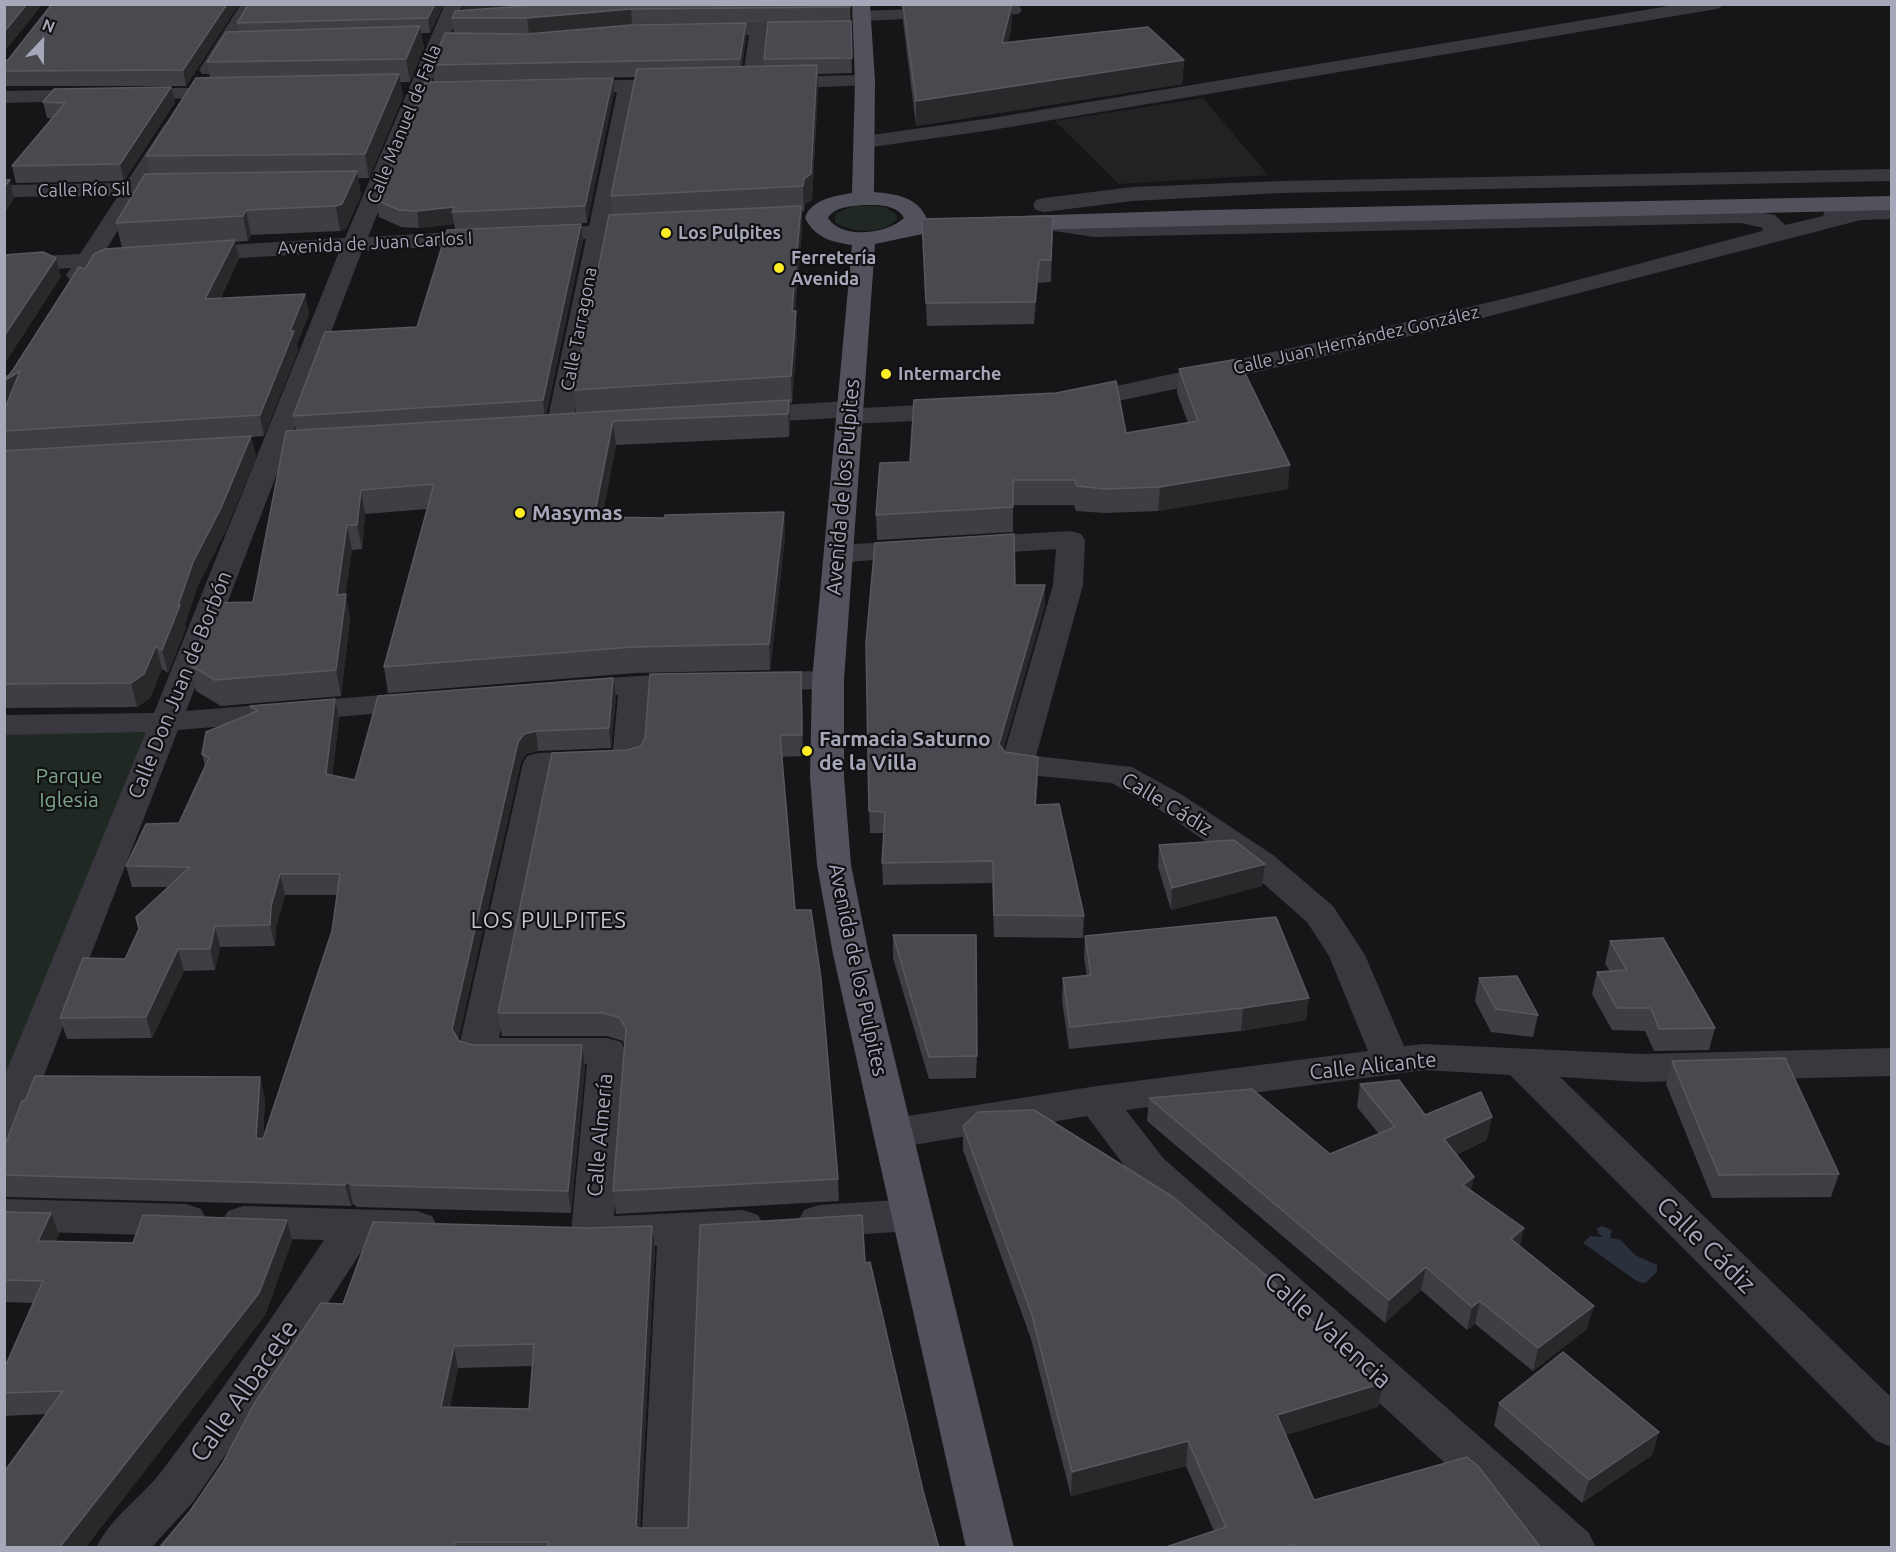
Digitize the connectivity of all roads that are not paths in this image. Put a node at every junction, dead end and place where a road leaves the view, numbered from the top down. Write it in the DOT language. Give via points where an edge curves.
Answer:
graph roads {
  1 [pos="250,4"];
  2 [pos="1717,4"];
  3 [pos="1013,10"];
  4 [pos="451,12"];
  5 [pos="862,16"];
  6 [pos="471,17"];
  7 [pos="759,29"];
  8 [pos="684,30"];
  9 [pos="449,40"];
  10 [pos="416,41"];
  11 [pos="249,45"];
  12 [pos="225,46"];
  13 [pos="865,81"];
  14 [pos="752,83"];
  15 [pos="696,84"];
  16 [pos="730,84"];
  17 [pos="628,86"];
  18 [pos="546,88"];
  19 [pos="441,90"];
  20 [pos="394,91"];
  21 [pos="418,91"];
  22 [pos="194,93"];
  23 [pos="253,93"];
  24 [pos="4,97"];
  25 [pos="865,142"];
  26 [pos="1892,175"];
  27 [pos="1892,185"];
  28 [pos="356,186"];
  29 [pos="380,186"];
  30 [pos="133,189"];
  31 [pos="169,189"];
  32 [pos="4,192"];
  33 [pos="863,198"];
  34 [pos="1892,203"];
  35 [pos="907,206"];
  36 [pos="1892,212"];
  37 [pos="1041,214"];
  38 [pos="1855,214"];
  39 [pos="1741,216"];
  40 [pos="668,228"];
  41 [pos="906,229"];
  42 [pos="598,232"];
  43 [pos="1773,234"];
  44 [pos="864,238"];
  45 [pos="354,243"];
  46 [pos="88,261"];
  47 [pos="4,265"];
  48 [pos="68,290"];
  49 [pos="1057,405"];
  50 [pos="977,410"];
  51 [pos="849,412"];
  52 [pos="723,417"];
  53 [pos="588,425"];
  54 [pos="838,554"];
  55 [pos="828,680"];
  56 [pos="635,684"];
  57 [pos="541,691"];
  58 [pos="447,699"];
  59 [pos="165,722"];
  60 [pos="4,725"];
  61 [pos="1392,1062"];
  62 [pos="1520,1062"];
  63 [pos="1892,1062"];
  64 [pos="1097,1100"];
  65 [pos="4,1127"];
  66 [pos="895,1133"];
  67 [pos="4,1215"];
  68 [pos="912,1215"];
  69 [pos="357,1225"];
  70 [pos="451,1228"];
  71 [pos="680,1230"];
  72 [pos="1892,1428"];
  73 [pos="120,1548"];
  74 [pos="665,1548"];
  75 [pos="990,1548"];
  76 [pos="1572,1548"];
  1 -- 12 [label="street"];
  2 -- 25 [label="street"];
  3 -- 5 [label="street"];
  4 -- 6 [label="street"];
  4 -- 9 [label="street, Calle Manuel de Falla"];
  5 -- 7 [label="street" via="835,28"];
  5 -- 13 [label="main road"];
  7 -- 8 [label="street"];
  7 -- 14 [label="street"];
  9 -- 10 [label="street"];
  9 -- 21 [label="street, Calle Manuel de Falla"];
  11 -- 12 [label="street"];
  12 -- 22 [label="street"];
  13 -- 14 [label="street"];
  13 -- 25 [label="main road"];
  14 -- 16 [label="street"];
  15 -- 17 [label="street"];
  17 -- 18 [label="street"];
  17 -- 42 [label="street, Calle Tarragona"];
  19 -- 21 [label="street"];
  20 -- 21 [label="street"];
  21 -- 29 [label="street, Calle Manuel de Falla"];
  22 -- 23 [label="street"];
  22 -- 24 [label="street"];
  22 -- 30 [label="street"];
  25 -- 33 [label="main road"];
  26 -- 37 [label="street" via="1281,187 1133,194"];
  27 -- 37 [label="main road" via="1206,199"];
  28 -- 29 [label="street"];
  29 -- 45 [label="street, Calle Manuel de Falla"];
  30 -- 31 [label="street, Calle Río Sil"];
  30 -- 32 [label="street, Calle Río Sil"];
  30 -- 46 [label="street"];
  33 -- 35 [label="main road"];
  33 -- 44 [label="main road" via="831,204 806,220 829,231"];
  34 -- 37 [label="main road"];
  35 -- 37 [label="main road"];
  35 -- 41 [label="main road" via="916,219"];
  36 -- 38 [label="street"];
  37 -- 39 [label="street" via="1094,230"];
  37 -- 41 [label="main road"];
  38 -- 39 [label="street"];
  38 -- 43 [label="street, Calle Juan Hernández González"];
  39 -- 43 [label="street" via="1767,220 1774,226"];
  40 -- 42 [label="street, Avenida de Juan Carlos I"];
  41 -- 44 [label="main road"];
  42 -- 45 [label="street, Avenida de Juan Carlos I"];
  42 -- 53 [label="street, Calle Tarragona" via="548,428"];
  43 -- 49 [label="street, Calle Juan Hernández González" via="1544,296 1180,382"];
  44 -- 51 [label="main road, Avenida de los Pulpites"];
  45 -- 46 [label="street, Avenida de Juan Carlos I"];
  45 -- 59 [label="street, Calle Don Juan de Borbón"];
  46 -- 47 [label="street, Avenida de Juan Carlos I"];
  46 -- 48 [label="street"];
  50 -- 51 [label="street"];
  51 -- 52 [label="street"];
  51 -- 54 [label="main road, Avenida de los Pulpites"];
  54 -- 55 [label="main road, Avenida de los Pulpites"];
  54 -- 61 [label="street, Calle Cádiz" via="1071,540 1068,585 1017,764 1120,774 1172,803 1261,863 1320,914 1347,955"];
  55 -- 56 [label="street"];
  55 -- 66 [label="main road, Avenida de los Pulpites" via="827,777 834,865 851,954"];
  56 -- 57 [label="street"];
  56 -- 71 [label="street, Calle Almería" via="629,759 539,763 477,1051 607,1051 574,1232"];
  58 -- 59 [label="street"];
  59 -- 60 [label="street"];
  59 -- 65 [label="street, Calle Don Juan de Borbón"];
  61 -- 62 [label="street, Calle Alicante" via="1424,1057"];
  61 -- 64 [label="street, Calle Alicante"];
  62 -- 63 [label="street, Calle Alicante" via="1641,1068"];
  62 -- 72 [label="street, Calle Cádiz"];
  64 -- 66 [label="street, Calle Alicante"];
  64 -- 76 [label="street, Calle Valencia" via="1149,1169"];
  66 -- 68 [label="main road, Avenida de los Pulpites"];
  67 -- 69 [label="street"];
  68 -- 71 [label="street"];
  68 -- 75 [label="main road, Avenida de los Pulpites"];
  69 -- 70 [label="street"];
  69 -- 73 [label="street, Calle Albacete" via="176,1488"];
  71 -- 74 [label="street"];
}
